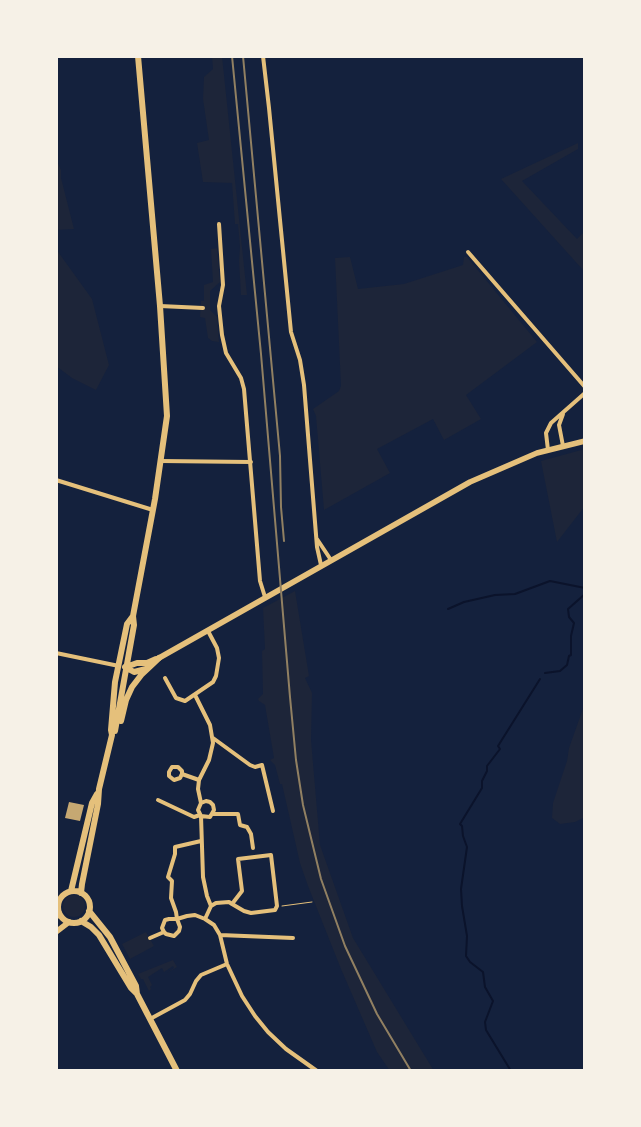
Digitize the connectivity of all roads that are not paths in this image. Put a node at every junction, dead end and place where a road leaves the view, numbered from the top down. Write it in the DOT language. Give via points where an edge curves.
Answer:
graph roads {
  1 [pos="138,56"];
  2 [pos="263,56"];
  3 [pos="219,224"];
  4 [pos="468,252"];
  5 [pos="160,306"];
  6 [pos="203,308"];
  7 [pos="585,387"];
  8 [pos="585,393"];
  9 [pos="565,410"];
  10 [pos="585,441"];
  11 [pos="562,446"];
  12 [pos="548,450"];
  13 [pos="161,461"];
  14 [pos="251,462"];
  15 [pos="56,480"];
  16 [pos="153,510"];
  17 [pos="317,539"];
  18 [pos="331,560"];
  19 [pos="321,565"];
  20 [pos="265,597"];
  21 [pos="208,631"];
  22 [pos="56,653"];
  23 [pos="159,658"];
  24 [pos="122,666"];
  25 [pos="147,669"];
  26 [pos="165,678"];
  27 [pos="195,695"];
  28 [pos="113,733"];
  29 [pos="213,738"];
  30 [pos="182,774"];
  31 [pos="200,780"];
  32 [pos="99,789"];
  33 [pos="158,800"];
  34 [pos="201,803"];
  35 [pos="273,811"];
  36 [pos="213,814"];
  37 [pos="201,816"];
  38 [pos="201,841"];
  39 [pos="253,848"];
  40 [pos="71,891"];
  41 [pos="81,893"];
  42 [pos="57,903"];
  43 [pos="232,904"];
  44 [pos="211,906"];
  45 [pos="89,911"];
  46 [pos="58,915"];
  47 [pos="178,919"];
  48 [pos="205,919"];
  49 [pos="81,921"];
  50 [pos="69,922"];
  51 [pos="56,932"];
  52 [pos="164,932"];
  53 [pos="220,935"];
  54 [pos="150,938"];
  55 [pos="293,938"];
  56 [pos="228,964"];
  57 [pos="137,994"];
  58 [pos="150,1019"];
  59 [pos="177,1071"];
  60 [pos="317,1071"];
  1 -- 5 [label="main road"];
  2 -- 17 [label="street" via="291,332 304,385"];
  3 -- 14 [label="street" via="223,285 219,306 224,346 244,389"];
  4 -- 7 [label="street"];
  5 -- 6 [label="street"];
  5 -- 13 [label="main road" via="167,416"];
  8 -- 9 [label="street"];
  9 -- 11 [label="street" via="559,425"];
  9 -- 12 [label="street" via="548,428"];
  10 -- 11 [label="main road"];
  11 -- 12 [label="main road"];
  12 -- 18 [label="main road" via="470,482"];
  13 -- 14 [label="street"];
  13 -- 16 [label="main road"];
  14 -- 20 [label="street" via="260,581"];
  15 -- 16 [label="street"];
  16 -- 24 [label="main road"];
  17 -- 18 [label="street"];
  17 -- 19 [label="street"];
  18 -- 19 [label="main road"];
  19 -- 20 [label="main road"];
  20 -- 21 [label="main road"];
  21 -- 23 [label="main road"];
  21 -- 27 [label="street" via="218,648 219,667 212,682"];
  22 -- 24 [label="street"];
  23 -- 24 [label="main road"];
  23 -- 25 [label="main road"];
  24 -- 25 [label="main road" via="134,672"];
  24 -- 28 [label="main road"];
  25 -- 28 [label="main road" via="131,690 120,726"];
  26 -- 27 [label="street" via="176,698 185,701"];
  27 -- 29 [label="street"];
  28 -- 32 [label="main road"];
  29 -- 31 [label="street" via="212,752"];
  29 -- 35 [label="street" via="250,766 262,765"];
  30 -- 31 [label="street"];
  31 -- 34 [label="street"];
  32 -- 40 [label="main road" via="92,803"];
  32 -- 41 [label="main road"];
  33 -- 37 [label="street"];
  34 -- 36 [label="street" via="212,803"];
  34 -- 37 [label="street" via="198,810"];
  36 -- 37 [label="street" via="207,818"];
  36 -- 39 [label="street" via="238,814 240,825 247,827 251,834"];
  37 -- 38 [label="street"];
  38 -- 44 [label="street" via="204,880"];
  38 -- 47 [label="street" via="175,847 168,877 172,881 171,898"];
  40 -- 41 [label="main road"];
  40 -- 42 [label="main road"];
  41 -- 45 [label="main road" via="89,902"];
  42 -- 46 [label="main road"];
  43 -- 43 [label="street" via="242,891 238,859 271,855 275,910 251,913"];
  43 -- 44 [label="street" via="216,903"];
  44 -- 48 [label="street"];
  45 -- 49 [label="main road"];
  45 -- 57 [label="main road" via="110,937 136,986"];
  46 -- 50 [label="main road"];
  47 -- 48 [label="street" via="195,915"];
  47 -- 52 [label="street" via="165,920"];
  47 -- 52 [label="street" via="180,927 177,934 170,936"];
  48 -- 53 [label="street"];
  49 -- 50 [label="main road"];
  49 -- 57 [label="main road" via="98,935"];
  50 -- 51 [label="main road"];
  52 -- 54 [label="street"];
  53 -- 55 [label="street"];
  53 -- 56 [label="street"];
  56 -- 58 [label="street" via="201,975 185,1000"];
  56 -- 60 [label="street" via="242,996 268,1032"];
  57 -- 58 [label="main road"];
  58 -- 59 [label="main road"];
}
